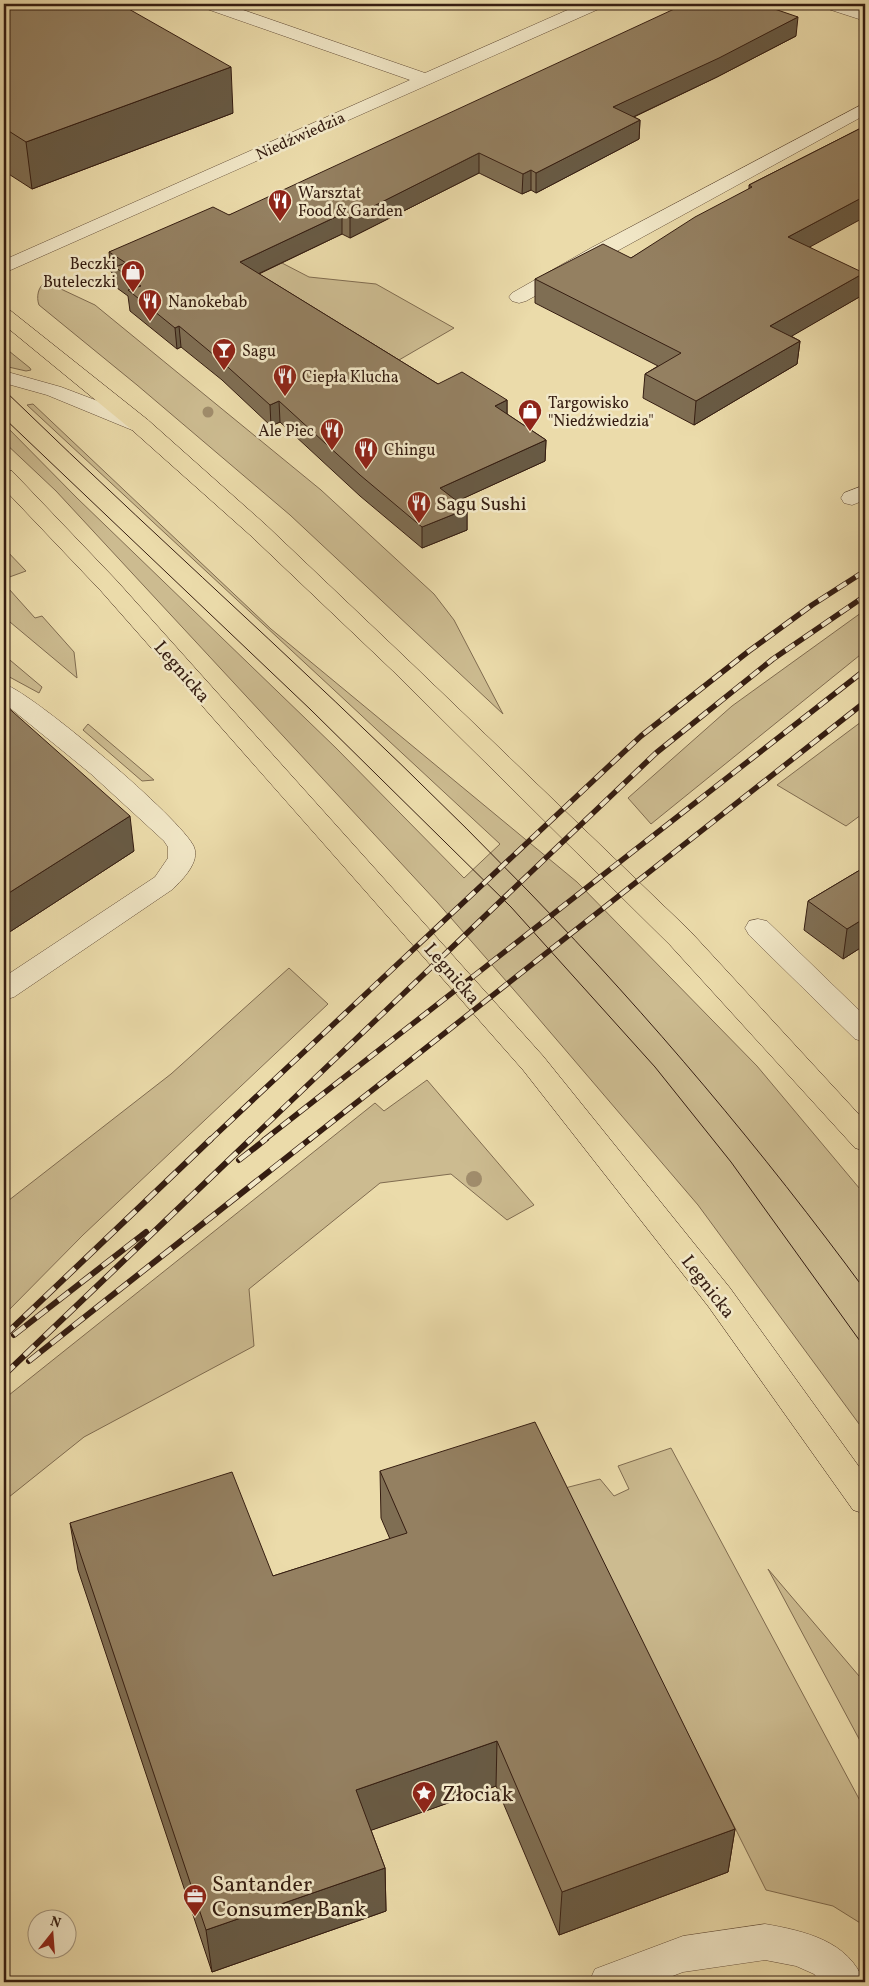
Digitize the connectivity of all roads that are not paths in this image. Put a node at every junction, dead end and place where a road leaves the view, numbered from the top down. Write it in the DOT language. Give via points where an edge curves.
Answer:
graph roads {
  1 [pos="210,4"];
  2 [pos="595,4"];
  3 [pos="831,4"];
  4 [pos="865,16"];
  5 [pos="426,79"];
  6 [pos="865,108"];
  7 [pos="4,267"];
  8 [pos="519,297"];
  9 [pos="4,315"];
  10 [pos="4,377"];
  11 [pos="140,425"];
  12 [pos="4,476"];
  13 [pos="4,692"];
  14 [pos="758,928"];
  15 [pos="4,990"];
  16 [pos="865,1032"];
  17 [pos="865,1140"];
  18 [pos="865,1500"];
  19 [pos="608,1982"];
  20 [pos="846,1982"];
  1 -- 5 [label="street"];
  2 -- 5 [label="street, Niedźwiedzia"];
  3 -- 4 [label="street"];
  5 -- 7 [label="street, Niedźwiedzia"];
  6 -- 8 [label="street"];
  9 -- 11 [label="main road"];
  10 -- 11 [label="street" via="54,391"];
  11 -- 17 [label="main road" via="265,537 674,932"];
  12 -- 18 [label="main road, Legnicka" via="109,586 533,1063 719,1297"];
  13 -- 15 [label="street" via="45,722 159,820 179,841 182,855 177,869 164,883"];
  14 -- 16 [label="street"];
  19 -- 20 [label="street" via="683,1954 766,1942 799,1948 827,1961"];
}
